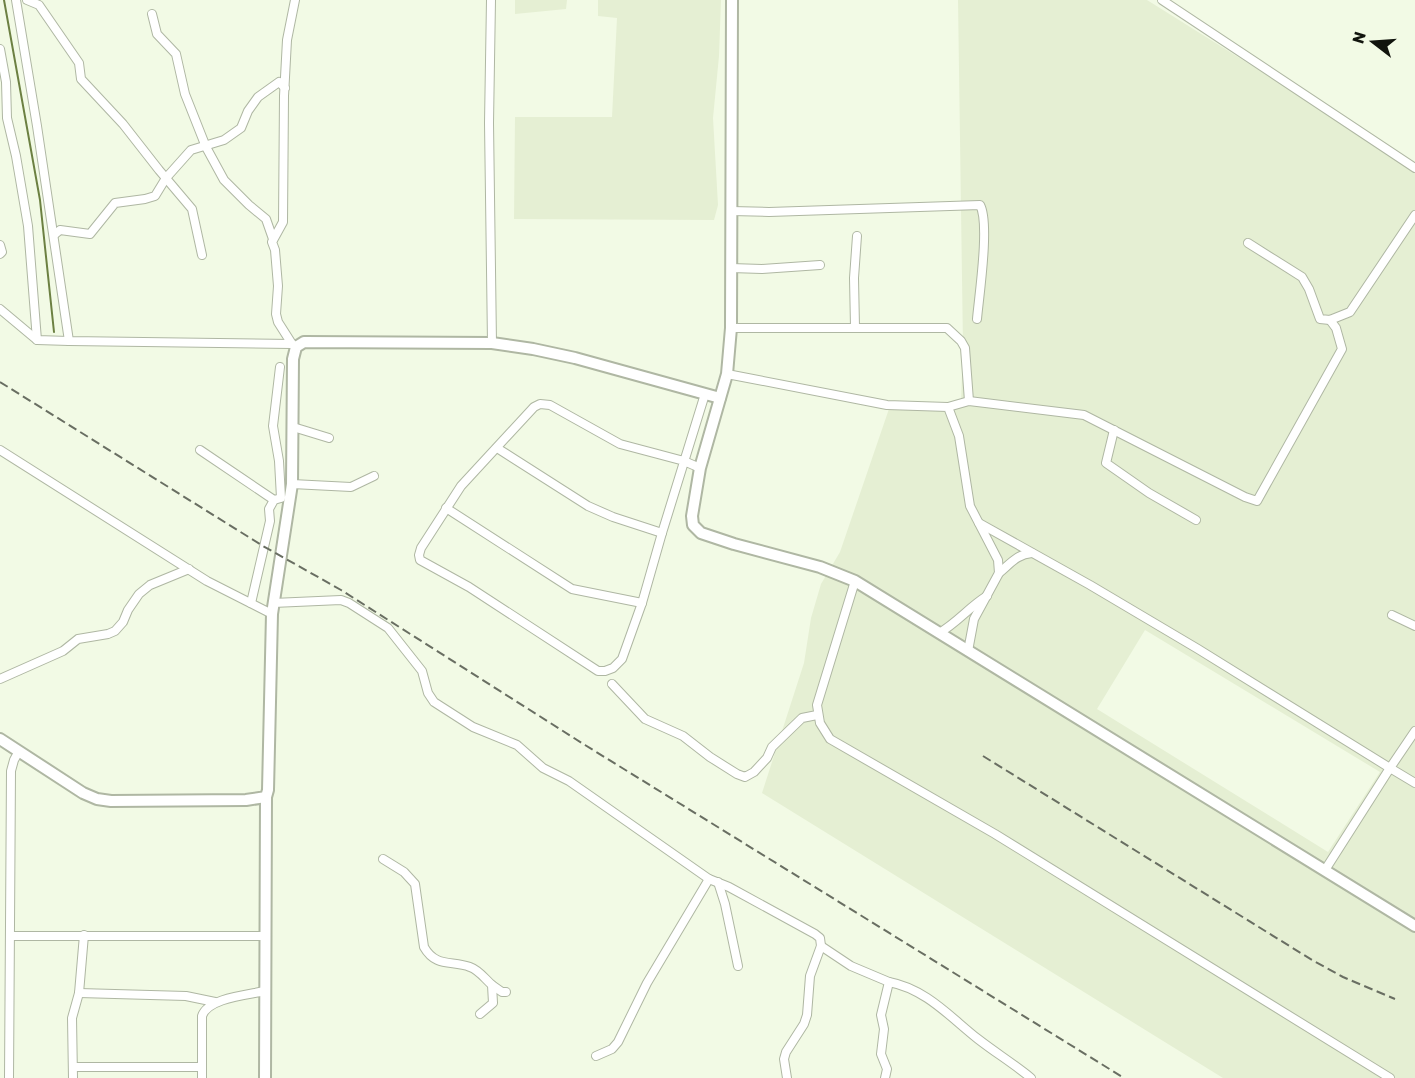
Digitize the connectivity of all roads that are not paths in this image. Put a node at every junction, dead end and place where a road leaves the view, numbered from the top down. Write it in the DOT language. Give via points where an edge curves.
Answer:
graph roads {
  1 [pos="16,0"];
  2 [pos="27,0"];
  3 [pos="295,0"];
  4 [pos="491,0"];
  5 [pos="732,0"];
  6 [pos="1162,0"];
  7 [pos="152,14"];
  8 [pos="0,49"];
  9 [pos="285,87"];
  10 [pos="206,147"];
  11 [pos="1415,168"];
  12 [pos="166,178"];
  13 [pos="731,211"];
  14 [pos="1415,215"];
  15 [pos="54,235"];
  16 [pos="856,236"];
  17 [pos="273,239"];
  18 [pos="1248,243"];
  19 [pos="0,245"];
  20 [pos="0,254"];
  21 [pos="202,255"];
  22 [pos="820,265"];
  23 [pos="731,268"];
  24 [pos="0,309"];
  25 [pos="976,319"];
  26 [pos="1329,320"];
  27 [pos="855,327"];
  28 [pos="731,328"];
  29 [pos="37,340"];
  30 [pos="69,341"];
  31 [pos="492,343"];
  32 [pos="294,346"];
  33 [pos="280,368"];
  34 [pos="727,374"];
  35 [pos="705,394"];
  36 [pos="720,398"];
  37 [pos="969,401"];
  38 [pos="948,407"];
  39 [pos="293,427"];
  40 [pos="1114,430"];
  41 [pos="329,438"];
  42 [pos="497,448"];
  43 [pos="0,450"];
  44 [pos="200,450"];
  45 [pos="684,461"];
  46 [pos="700,468"];
  47 [pos="374,476"];
  48 [pos="292,484"];
  49 [pos="274,500"];
  50 [pos="446,508"];
  51 [pos="1196,520"];
  52 [pos="979,523"];
  53 [pos="662,533"];
  54 [pos="1034,553"];
  55 [pos="189,569"];
  56 [pos="999,573"];
  57 [pos="855,581"];
  58 [pos="988,596"];
  59 [pos="251,603"];
  60 [pos="642,603"];
  61 [pos="273,608"];
  62 [pos="1392,615"];
  63 [pos="1415,626"];
  64 [pos="939,633"];
  65 [pos="968,651"];
  66 [pos="0,679"];
  67 [pos="612,684"];
  68 [pos="817,715"];
  69 [pos="1415,731"];
  70 [pos="0,739"];
  71 [pos="19,751"];
  72 [pos="1390,768"];
  73 [pos="1415,783"];
  74 [pos="266,797"];
  75 [pos="383,859"];
  76 [pos="1325,870"];
  77 [pos="709,879"];
  78 [pos="718,882"];
  79 [pos="1415,926"];
  80 [pos="84,935"];
  81 [pos="11,936"];
  82 [pos="265,936"];
  83 [pos="821,946"];
  84 [pos="738,966"];
  85 [pos="0,978"];
  86 [pos="9,978"];
  87 [pos="890,982"];
  88 [pos="492,985"];
  89 [pos="265,991"];
  90 [pos="506,992"];
  91 [pos="79,993"];
  92 [pos="214,1002"];
  93 [pos="480,1014"];
  94 [pos="596,1056"];
  95 [pos="202,1066"];
  96 [pos="74,1067"];
  97 [pos="9,1078"];
  98 [pos="73,1078"];
  99 [pos="201,1078"];
  100 [pos="265,1078"];
  101 [pos="787,1078"];
  102 [pos="885,1078"];
  103 [pos="1031,1078"];
  104 [pos="1390,1078"];
  1 -- 15 [label="street"];
  2 -- 12 [label="street" via="39,5 79,63 81,79"];
  3 -- 9 [label="street" via="287,40"];
  4 -- 31 [label="street"];
  5 -- 13 [label="street"];
  6 -- 11 [label="street"];
  7 -- 10 [label="street" via="157,34 176,54 185,94"];
  8 -- 29 [label="street" via="7,118 28,226"];
  9 -- 10 [label="street" via="279,82 258,98 241,128"];
  9 -- 17 [label="street" via="283,222"];
  10 -- 12 [label="street" via="191,150"];
  10 -- 17 [label="street" via="224,180 266,219"];
  12 -- 15 [label="street" via="155,196 115,203 90,234 60,230"];
  12 -- 21 [label="street" via="192,209"];
  13 -- 23 [label="street"];
  13 -- 25 [label="street" via="980,206 984,231"];
  14 -- 26 [label="street" via="1350,312"];
  15 -- 30 [label="street"];
  16 -- 27 [label="street"];
  17 -- 32 [label="street" via="278,286 276,314"];
  18 -- 26 [label="street" via="1302,277 1320,319"];
  19 -- 20 [label="street"];
  22 -- 23 [label="street"];
  23 -- 28 [label="street"];
  24 -- 29 [label="street"];
  26 -- 40 [label="street" via="1336,328 1342,349 1257,501"];
  27 -- 28 [label="street"];
  27 -- 37 [label="street" via="947,328 965,348"];
  28 -- 34 [label="street"];
  29 -- 30 [label="street"];
  30 -- 32 [label="street"];
  31 -- 32 [label="street" via="309,341"];
  31 -- 35 [label="street" via="574,358"];
  32 -- 39 [label="street"];
  33 -- 49 [label="street" via="273,426 281,498"];
  34 -- 36 [label="street"];
  34 -- 38 [label="street" via="887,405"];
  35 -- 36 [label="street"];
  35 -- 45 [label="street"];
  36 -- 46 [label="street"];
  37 -- 38 [label="street"];
  37 -- 40 [label="street" via="1084,415"];
  38 -- 52 [label="street" via="959,436 970,506"];
  39 -- 41 [label="street"];
  39 -- 48 [label="street"];
  40 -- 51 [label="street" via="1106,463"];
  42 -- 45 [label="street" via="540,404 550,405 620,444"];
  42 -- 50 [label="street"];
  42 -- 53 [label="street" via="588,506"];
  43 -- 55 [label="street"];
  44 -- 49 [label="street"];
  45 -- 46 [label="street"];
  45 -- 53 [label="street"];
  46 -- 57 [label="street" via="692,516 693,525 701,532"];
  47 -- 48 [label="street" via="351,487"];
  48 -- 61 [label="street"];
  49 -- 59 [label="street"];
  50 -- 60 [label="street" via="572,589"];
  50 -- 60 [label="street" via="421,548 420,560 469,587 598,671 619,664"];
  52 -- 54 [label="street"];
  52 -- 56 [label="street" via="998,560"];
  53 -- 60 [label="street"];
  54 -- 56 [label="street" via="1017,557"];
  54 -- 72 [label="street"];
  55 -- 59 [label="street"];
  55 -- 66 [label="street" via="144,590 115,631 83,638"];
  56 -- 58 [label="street"];
  57 -- 64 [label="street"];
  57 -- 68 [label="street" via="820,691"];
  58 -- 64 [label="street"];
  58 -- 65 [label="street" via="974,619"];
  59 -- 61 [label="street"];
  61 -- 74 [label="street"];
  61 -- 77 [label="street" via="341,600 350,603 388,628 422,671 434,702 473,727 516,745 543,768 569,781"];
  62 -- 63 [label="street"];
  64 -- 65 [label="street"];
  65 -- 76 [label="street"];
  67 -- 68 [label="street" via="645,719 683,736 745,777 802,718"];
  68 -- 104 [label="street" via="830,739 996,834"];
  69 -- 72 [label="street"];
  70 -- 71 [label="street"];
  71 -- 74 [label="street" via="97,799"];
  71 -- 81 [label="street" via="11,771"];
  72 -- 73 [label="street"];
  72 -- 76 [label="street"];
  74 -- 82 [label="street"];
  75 -- 88 [label="street" via="415,884 428,955 477,970"];
  76 -- 79 [label="street"];
  77 -- 78 [label="street"];
  77 -- 94 [label="street" via="647,983 618,1042"];
  78 -- 83 [label="street" via="815,934"];
  78 -- 84 [label="street"];
  80 -- 81 [label="street"];
  80 -- 82 [label="street"];
  80 -- 91 [label="street"];
  81 -- 86 [label="street"];
  82 -- 89 [label="street"];
  83 -- 87 [label="street" via="851,966"];
  83 -- 101 [label="street" via="810,976 807,1015 784,1059"];
  85 -- 86 [label="street"];
  86 -- 97 [label="street"];
  87 -- 102 [label="street" via="880,1016"];
  87 -- 103 [label="street" via="906,985 932,1000"];
  88 -- 90 [label="street"];
  88 -- 93 [label="street" via="493,1003"];
  89 -- 92 [label="street"];
  89 -- 100 [label="street"];
  91 -- 92 [label="street" via="186,996"];
  91 -- 96 [label="street" via="72,1018"];
  92 -- 95 [label="street" via="202,1016"];
  95 -- 96 [label="street"];
  95 -- 99 [label="street"];
  96 -- 98 [label="street"];
}
